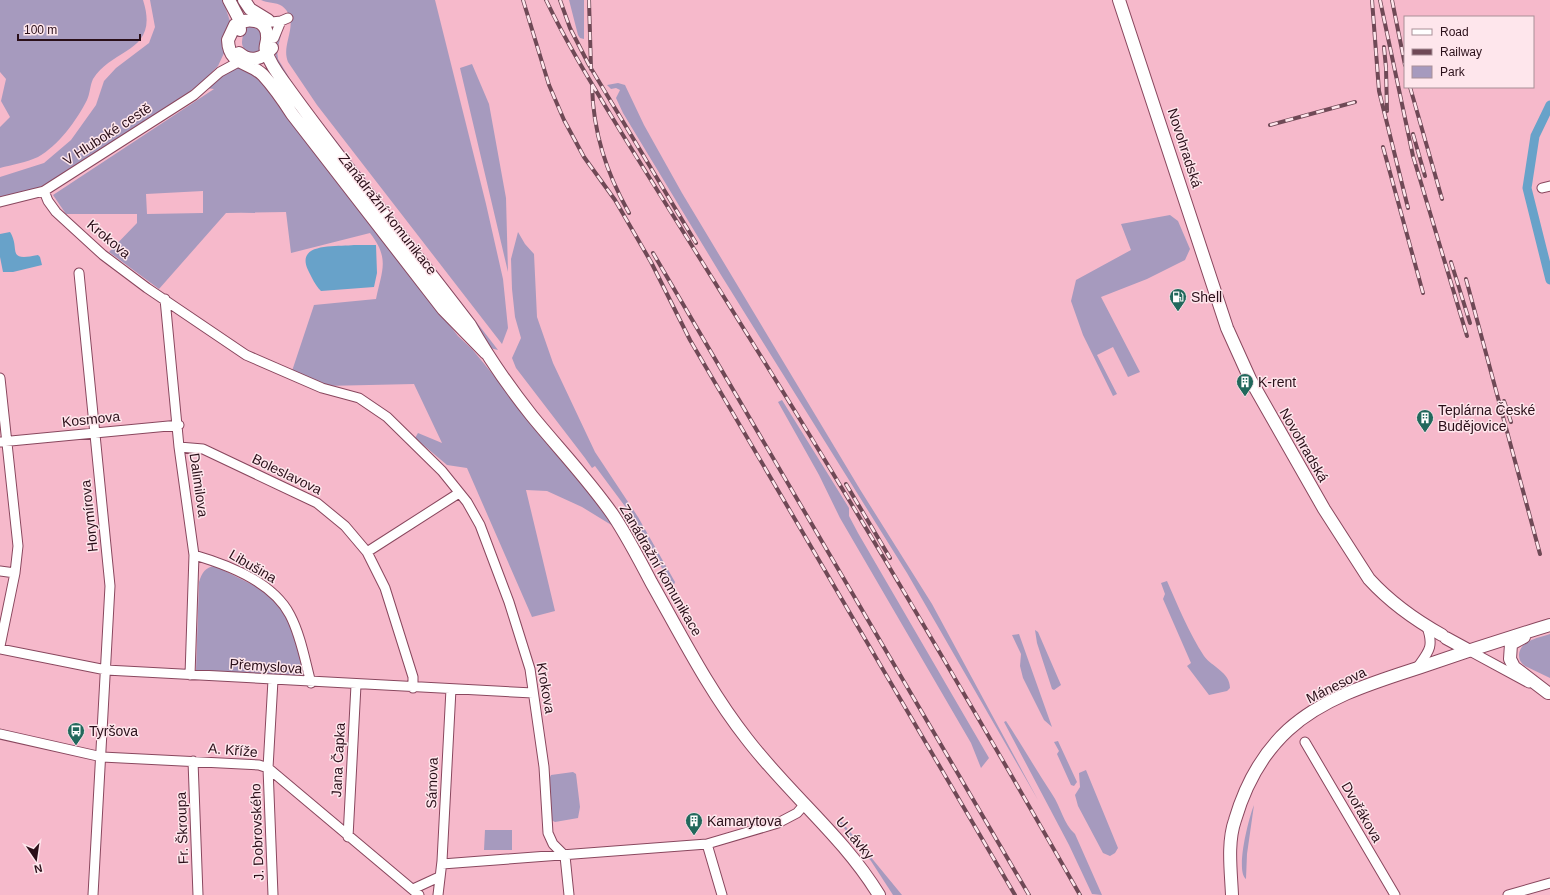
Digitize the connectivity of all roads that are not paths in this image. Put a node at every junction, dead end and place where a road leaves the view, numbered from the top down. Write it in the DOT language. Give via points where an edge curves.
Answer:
graph roads {
  1 [pos="228,0"];
  2 [pos="240,0"];
  3 [pos="244,0"];
  4 [pos="1119,0"];
  5 [pos="270,21"];
  6 [pos="236,26"];
  7 [pos="271,47"];
  8 [pos="229,49"];
  9 [pos="245,59"];
  10 [pos="220,72"];
  11 [pos="44,191"];
  12 [pos="0,202"];
  13 [pos="79,273"];
  14 [pos="165,299"];
  15 [pos="486,353"];
  16 [pos="0,378"];
  17 [pos="179,425"];
  18 [pos="95,432"];
  19 [pos="3,442"];
  20 [pos="180,447"];
  21 [pos="459,493"];
  22 [pos="367,552"];
  23 [pos="194,555"];
  24 [pos="0,571"];
  25 [pos="15,573"];
  26 [pos="1550,625"];
  27 [pos="1427,627"];
  28 [pos="1536,629"];
  29 [pos="0,646"];
  30 [pos="0,649"];
  31 [pos="1468,650"];
  32 [pos="1417,668"];
  33 [pos="106,670"];
  34 [pos="190,676"];
  35 [pos="273,680"];
  36 [pos="311,683"];
  37 [pos="356,685"];
  38 [pos="414,688"];
  39 [pos="451,690"];
  40 [pos="533,694"];
  41 [pos="1549,694"];
  42 [pos="0,734"];
  43 [pos="1305,742"];
  44 [pos="102,757"];
  45 [pos="193,761"];
  46 [pos="268,768"];
  47 [pos="804,805"];
  48 [pos="348,837"];
  49 [pos="707,844"];
  50 [pos="564,856"];
  51 [pos="442,864"];
  52 [pos="439,877"];
  53 [pos="1550,883"];
  54 [pos="416,892"];
  55 [pos="93,895"];
  56 [pos="198,895"];
  57 [pos="273,895"];
  58 [pos="438,895"];
  59 [pos="568,895"];
  60 [pos="722,895"];
  61 [pos="879,895"];
  62 [pos="1232,895"];
  63 [pos="1395,895"];
  64 [pos="1508,895"];
  1 -- 6 [label="main road"];
  2 -- 5 [label="main road" via="246,14"];
  3 -- 5 [label="main road" via="250,9"];
  4 -- 27 [label="main road, Novohradská" via="1227,328 1250,380 1324,509 1369,579 1386,596"];
  5 -- 6 [label="main road"];
  5 -- 7 [label="main road" via="274,32"];
  5 -- 7 [label="main road" via="264,27 267,34 265,48"];
  6 -- 8 [label="main road" via="228,40"];
  6 -- 9 [label="main road" via="240,30 236,45"];
  7 -- 9 [label="main road" via="259,58"];
  7 -- 15 [label="main road, Zanádražní komunikace" via="275,70 470,326"];
  8 -- 9 [label="main road"];
  8 -- 10 [label="street, V Hluboké cestě"];
  9 -- 10 [label="street, V Hluboké cestě"];
  9 -- 15 [label="main road, Zanádražní komunikace" via="262,64 274,88 292,114 443,309"];
  10 -- 11 [label="street, V Hluboké cestě" via="194,95"];
  11 -- 12 [label="street, V Hluboké cestě"];
  11 -- 14 [label="street, Krokova" via="56,212 98,250"];
  13 -- 18 [label="street, Horymírova"];
  14 -- 17 [label="street, Dalimilova"];
  14 -- 21 [label="street, Krokova" via="246,355 322,388 359,398 387,417 442,471"];
  15 -- 47 [label="main road, Zanádražní komunikace" via="532,416 581,472 613,515 729,715"];
  16 -- 19 [label="street"];
  17 -- 18 [label="street, Kosmova"];
  17 -- 20 [label="street, Dalimilova"];
  18 -- 19 [label="street, Kosmova"];
  18 -- 33 [label="street, Horymírova" via="110,586"];
  19 -- 25 [label="street" via="17,540"];
  20 -- 22 [label="street, Boleslavova" via="203,449 317,503 345,526"];
  20 -- 23 [label="street, Dalimilova"];
  21 -- 22 [label="street"];
  21 -- 40 [label="street, Krokova" via="480,525 509,602 530,669"];
  22 -- 38 [label="street, Boleslavova" via="386,588 413,677"];
  23 -- 34 [label="street, Dalimilova"];
  23 -- 36 [label="street, Libušina" via="216,561 241,573 278,598 293,620"];
  24 -- 25 [label="street"];
  25 -- 29 [label="street"];
  26 -- 28 [label="main road, Mánesova"];
  27 -- 31 [label="main road, Novohradská"];
  27 -- 32 [label="street" via="1431,648"];
  28 -- 31 [label="main road, Mánesova"];
  28 -- 41 [label="main road" via="1511,644 1510,659 1514,667"];
  30 -- 33 [label="street, Přemyslova"];
  31 -- 32 [label="main road, Mánesova"];
  31 -- 41 [label="street, Novohradská"];
  32 -- 62 [label="main road, Mánesova" via="1346,694 1315,710 1289,729 1268,752 1250,782 1234,821 1231,842"];
  33 -- 34 [label="street, Přemyslova"];
  33 -- 44 [label="street, Horymírova"];
  34 -- 35 [label="street, Přemyslova"];
  35 -- 36 [label="street, Přemyslova"];
  35 -- 46 [label="street, J. Dobrovského"];
  36 -- 37 [label="street, Přemyslova"];
  37 -- 38 [label="street, Přemyslova"];
  37 -- 48 [label="street, Jana Čapka"];
  38 -- 39 [label="street, Přemyslova"];
  39 -- 40 [label="street, Přemyslova"];
  39 -- 51 [label="street, Sámova"];
  40 -- 50 [label="street, Krokova" via="544,767 548,833 553,844"];
  42 -- 44 [label="street, A. Kříže"];
  43 -- 63 [label="street, Dvořákova"];
  44 -- 45 [label="street, A. Kříže"];
  44 -- 55 [label="street"];
  45 -- 46 [label="street, A. Kříže" via="259,765"];
  45 -- 56 [label="street, Fr. Škroupa"];
  46 -- 48 [label="street, A. Kříže"];
  46 -- 57 [label="street, J. Dobrovského"];
  47 -- 49 [label="street" via="797,813 778,823"];
  47 -- 61 [label="main road, U Lávky" via="850,852"];
  48 -- 54 [label="street, A. Kříže"];
  49 -- 50 [label="street"];
  49 -- 60 [label="street"];
  50 -- 51 [label="street"];
  50 -- 59 [label="street"];
  51 -- 52 [label="street, Sámova"];
  52 -- 54 [label="street"];
  52 -- 58 [label="street, Sámova"];
  53 -- 64 [label="street"];
}
